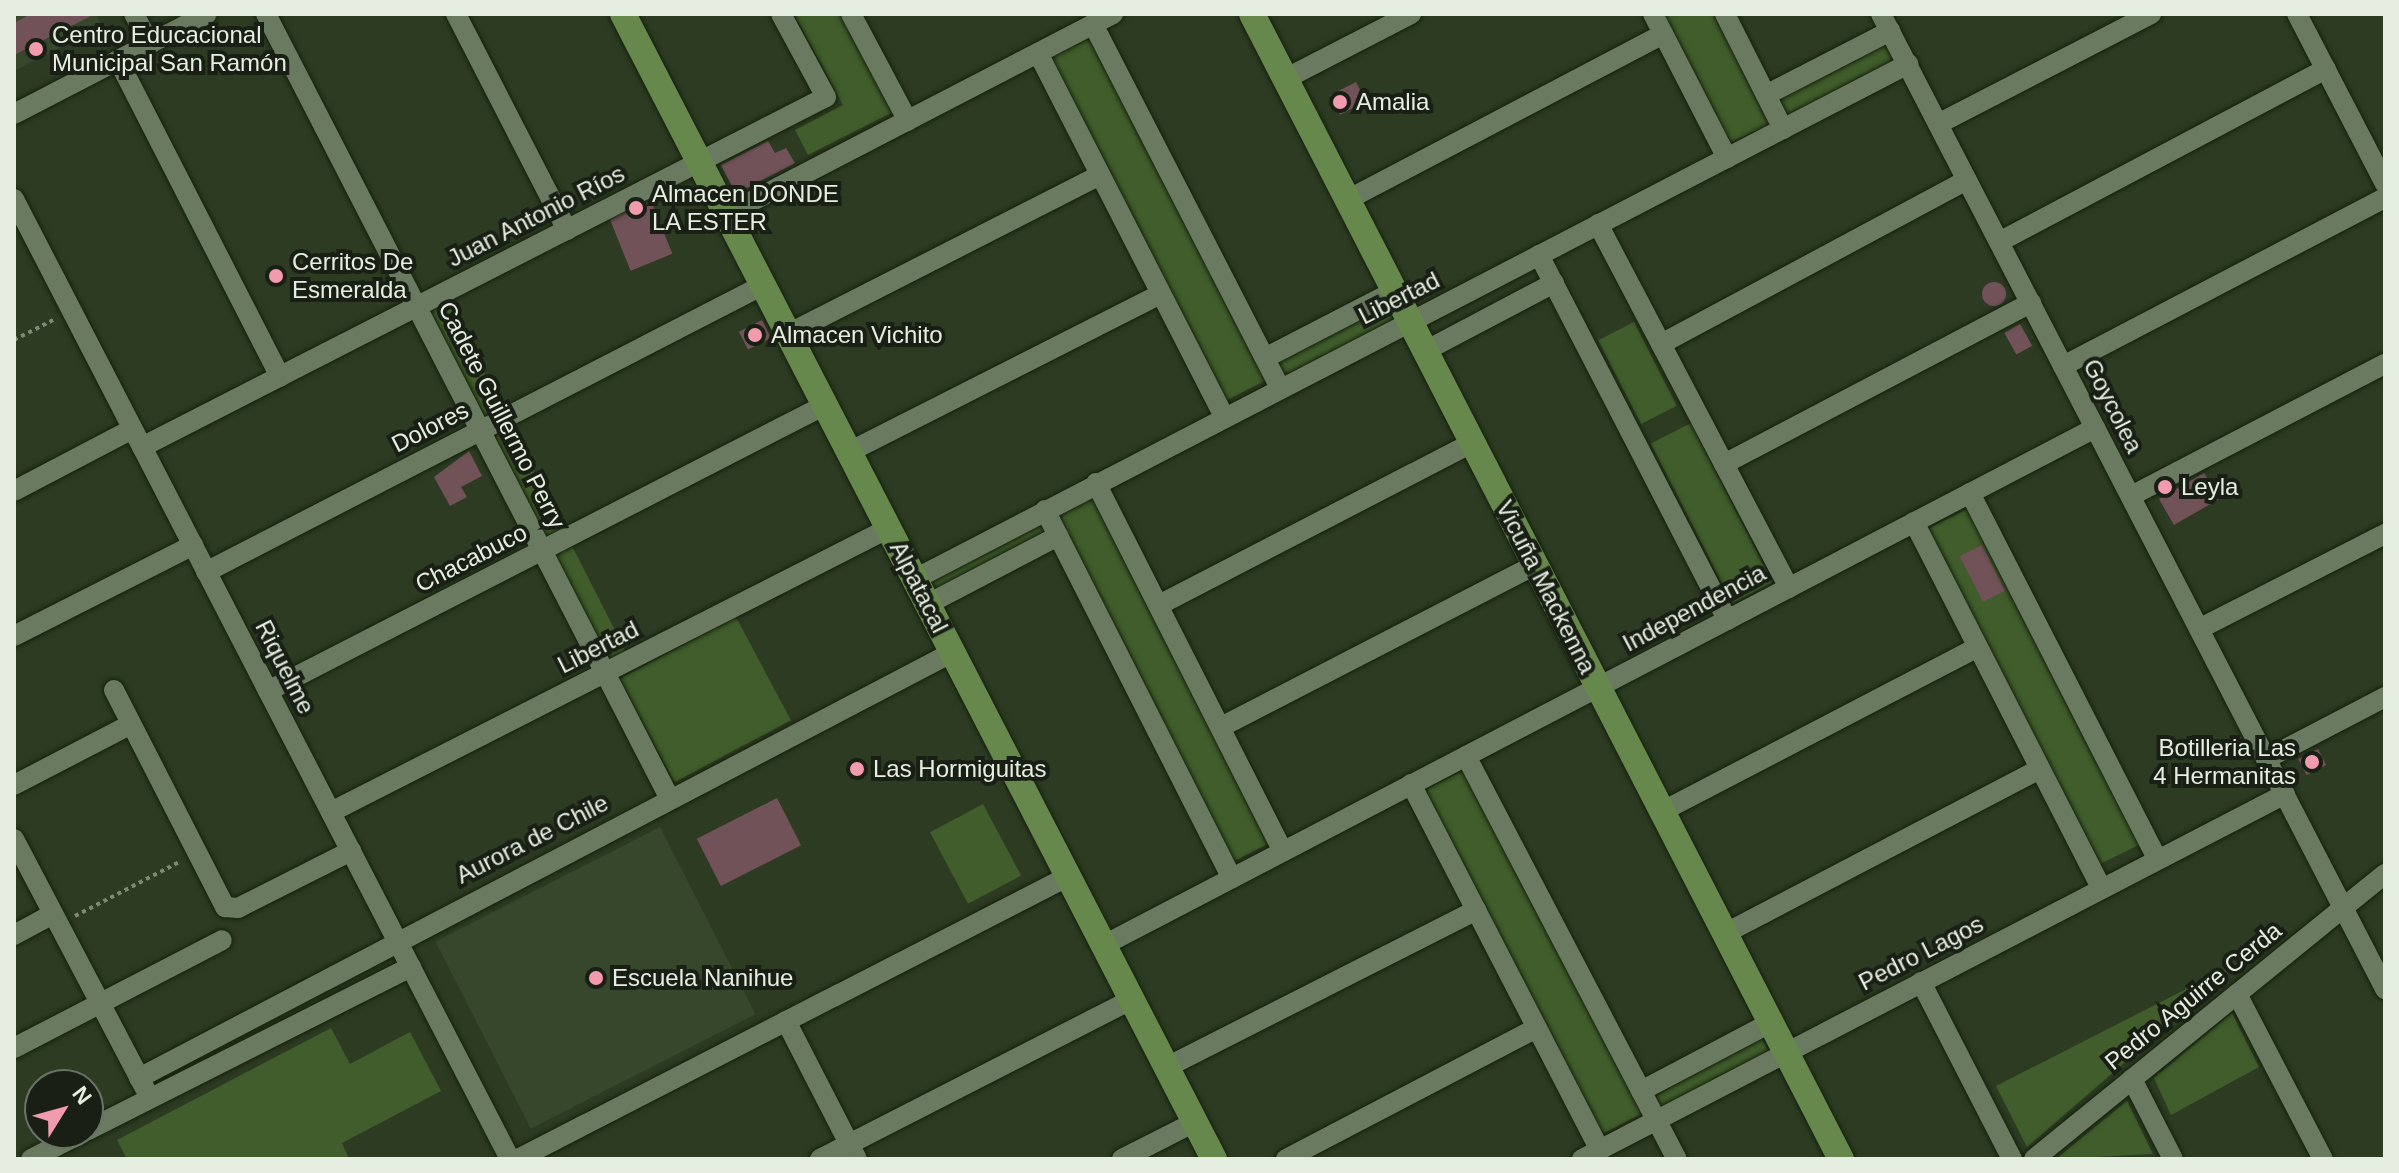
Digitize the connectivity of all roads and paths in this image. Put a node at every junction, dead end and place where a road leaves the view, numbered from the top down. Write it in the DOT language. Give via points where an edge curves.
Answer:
graph roads {
  1 [pos="134,14"];
  2 [pos="207,14"];
  3 [pos="266,14"];
  4 [pos="456,14"];
  5 [pos="623,14"];
  6 [pos="781,14"];
  7 [pos="851,14"];
  8 [pos="1113,14"];
  9 [pos="1252,14"];
  10 [pos="1411,14"];
  11 [pos="1653,14"];
  12 [pos="1725,14"];
  13 [pos="2151,14"];
  14 [pos="2297,14"];
  15 [pos="1886,22"];
  16 [pos="1093,24"];
  17 [pos="1663,34"];
  18 [pos="150,44"];
  19 [pos="1038,53"];
  20 [pos="118,60"];
  21 [pos="1908,64"];
  22 [pos="2326,69"];
  23 [pos="1285,79"];
  24 [pos="1766,95"];
  25 [pos="14,114"];
  26 [pos="908,121"];
  27 [pos="1938,124"];
  28 [pos="1783,129"];
  29 [pos="1727,158"];
  30 [pos="699,162"];
  31 [pos="1100,175"];
  32 [pos="1967,180"];
  33 [pos="2385,184"];
  34 [pos="2385,198"];
  35 [pos="14,199"];
  36 [pos="1347,200"];
  37 [pos="727,214"];
  38 [pos="1598,224"];
  39 [pos="567,230"];
  40 [pos="1999,242"];
  41 [pos="1539,255"];
  42 [pos="1554,283"];
  43 [pos="763,285"];
  44 [pos="1394,291"];
  45 [pos="1160,294"];
  46 [pos="2031,303"];
  47 [pos="417,307"];
  48 [pos="71,310"];
  49 [pos="1410,321"];
  50 [pos="788,334"];
  51 [pos="14,340"];
  52 [pos="1661,344"];
  53 [pos="1425,351"];
  54 [pos="1265,358"];
  55 [pos="2385,364"];
  56 [pos="2063,366"];
  57 [pos="280,377"];
  58 [pos="1280,388"];
  59 [pos="825,405"];
  60 [pos="1224,417"];
  61 [pos="2095,428"];
  62 [pos="132,429"];
  63 [pos="480,430"];
  64 [pos="1472,443"];
  65 [pos="142,447"];
  66 [pos="849,452"];
  67 [pos="1724,464"];
  68 [pos="1096,483"];
  69 [pos="14,491"];
  70 [pos="1970,493"];
  71 [pos="2131,496"];
  72 [pos="1045,510"];
  73 [pos="1914,522"];
  74 [pos="889,528"];
  75 [pos="2385,534"];
  76 [pos="1058,536"];
  77 [pos="193,545"];
  78 [pos="542,550"];
  79 [pos="1535,565"];
  80 [pos="206,572"];
  81 [pos="915,579"];
  82 [pos="1789,588"];
  83 [pos="928,604"];
  84 [pos="1159,605"];
  85 [pos="1727,620"];
  86 [pos="2199,629"];
  87 [pos="14,636"];
  88 [pos="1978,647"];
  89 [pos="953,652"];
  90 [pos="605,672"];
  91 [pos="1597,687"];
  92 [pos="114,690"];
  93 [pos="268,691"];
  94 [pos="2385,697"];
  95 [pos="131,724"];
  96 [pos="1221,727"];
  97 [pos="1466,756"];
  98 [pos="2266,759"];
  99 [pos="2040,769"];
  100 [pos="1411,784"];
  101 [pos="14,785"];
  102 [pos="2285,794"];
  103 [pos="669,797"];
  104 [pos="331,812"];
  105 [pos="1661,812"];
  106 [pos="14,839"];
  107 [pos="351,851"];
  108 [pos="1283,851"];
  109 [pos="197,853"];
  110 [pos="2158,860"];
  111 [pos="2385,874"];
  112 [pos="1069,876"];
  113 [pos="1232,878"];
  114 [pos="2102,889"];
  115 [pos="2343,907"];
  116 [pos="1476,910"];
  117 [pos="56,919"];
  118 [pos="1724,934"];
  119 [pos="14,935"];
  120 [pos="222,940"];
  121 [pos="398,943"];
  122 [pos="1104,945"];
  123 [pos="411,967"];
  124 [pos="1921,982"];
  125 [pos="2385,989"];
  126 [pos="2237,994"];
  127 [pos="1132,999"];
  128 [pos="100,1002"];
  129 [pos="786,1021"];
  130 [pos="1770,1023"];
  131 [pos="1537,1028"];
  132 [pos="14,1048"];
  133 [pos="1786,1054"];
  134 [pos="1167,1067"];
  135 [pos="139,1078"];
  136 [pos="2132,1079"];
  137 [pos="1641,1091"];
  138 [pos="150,1099"];
  139 [pos="1657,1120"];
  140 [pos="104,1122"];
  141 [pos="1195,1122"];
  142 [pos="51,1149"];
  143 [pos="853,1152"];
  144 [pos="1591,1154"];
  145 [pos="31,1159"];
  146 [pos="510,1159"];
  147 [pos="518,1159"];
  148 [pos="820,1159"];
  149 [pos="1122,1159"];
  150 [pos="1214,1159"];
  151 [pos="1286,1159"];
  152 [pos="1677,1159"];
  153 [pos="1841,1159"];
  154 [pos="2012,1159"];
  155 [pos="2034,1159"];
  156 [pos="2173,1159"];
  157 [pos="2323,1159"];
  1 -- 18 [label="street"];
  2 -- 18 [label="street"];
  3 -- 47 [label="street, Cadete Guillermo Perry"];
  4 -- 39 [label="street"];
  5 -- 30 [label="main road, Alpatacal"];
  6 -- 30 [label="street, Juan Antonio Ríos" via="826,97"];
  7 -- 26 [label="street"];
  8 -- 16 [label="street"];
  9 -- 23 [label="main road, Vicuña Mackenna"];
  10 -- 23 [label="street"];
  11 -- 17 [label="street"];
  12 -- 24 [label="street"];
  13 -- 27 [label="street"];
  14 -- 22 [label="street"];
  15 -- 21 [label="street, Goycolea"];
  15 -- 24 [label="street"];
  16 -- 19 [label="street"];
  16 -- 54 [label="street"];
  17 -- 29 [label="street"];
  17 -- 36 [label="street"];
  18 -- 20 [label="street"];
  19 -- 26 [label="street"];
  19 -- 31 [label="street"];
  20 -- 25 [label="street"];
  20 -- 57 [label="street"];
  21 -- 27 [label="street, Goycolea"];
  21 -- 28 [label="street, Libertad"];
  22 -- 33 [label="street"];
  22 -- 40 [label="street"];
  23 -- 36 [label="main road, Vicuña Mackenna"];
  24 -- 28 [label="street"];
  26 -- 37 [label="street"];
  27 -- 32 [label="street, Goycolea"];
  28 -- 29 [label="street, Libertad"];
  29 -- 38 [label="street, Libertad"];
  30 -- 37 [label="main road, Alpatacal"];
  30 -- 39 [label="street, Juan Antonio Ríos"];
  31 -- 45 [label="street"];
  31 -- 50 [label="street"];
  32 -- 40 [label="street, Goycolea"];
  32 -- 52 [label="street"];
  34 -- 56 [label="street"];
  35 -- 48 [label="street, Riquelme"];
  36 -- 44 [label="main road, Vicuña Mackenna"];
  37 -- 43 [label="main road, Alpatacal"];
  38 -- 41 [label="street, Libertad"];
  38 -- 52 [label="street"];
  39 -- 47 [label="street, Juan Antonio Ríos"];
  40 -- 46 [label="street, Goycolea"];
  41 -- 42 [label="street"];
  41 -- 49 [label="street, Libertad"];
  42 -- 53 [label="street"];
  42 -- 85 [label="street"];
  43 -- 50 [label="main road, Alpatacal"];
  43 -- 63 [label="street, Dolores"];
  44 -- 49 [label="main road, Vicuña Mackenna"];
  44 -- 54 [label="street, Libertad"];
  45 -- 60 [label="street"];
  45 -- 66 [label="street"];
  46 -- 56 [label="street, Goycolea"];
  46 -- 67 [label="street"];
  47 -- 57 [label="street, Juan Antonio Ríos"];
  47 -- 63 [label="street, Cadete Guillermo Perry"];
  48 -- 51 [label="path"];
  48 -- 62 [label="street, Riquelme"];
  49 -- 53 [label="main road, Vicuña Mackenna"];
  49 -- 58 [label="street, Libertad"];
  50 -- 59 [label="main road, Alpatacal"];
  52 -- 67 [label="street"];
  53 -- 64 [label="main road, Vicuña Mackenna"];
  54 -- 58 [label="street"];
  55 -- 71 [label="street"];
  56 -- 61 [label="street, Goycolea"];
  57 -- 65 [label="street, Juan Antonio Ríos"];
  58 -- 60 [label="street, Libertad"];
  59 -- 66 [label="main road, Alpatacal"];
  59 -- 78 [label="street, Chacabuco"];
  60 -- 68 [label="street, Libertad"];
  61 -- 70 [label="street, Independencia"];
  61 -- 71 [label="street, Goycolea"];
  62 -- 65 [label="street, Riquelme"];
  62 -- 69 [label="street"];
  63 -- 78 [label="street, Cadete Guillermo Perry"];
  63 -- 80 [label="street, Dolores"];
  64 -- 79 [label="main road, Vicuña Mackenna"];
  64 -- 84 [label="street"];
  65 -- 77 [label="street, Riquelme"];
  66 -- 74 [label="main road, Alpatacal"];
  67 -- 82 [label="street"];
  68 -- 72 [label="street, Libertad"];
  68 -- 84 [label="street"];
  70 -- 73 [label="street, Independencia"];
  70 -- 110 [label="street"];
  71 -- 86 [label="street, Goycolea"];
  72 -- 76 [label="street"];
  72 -- 81 [label="street, Libertad"];
  73 -- 82 [label="street, Independencia"];
  73 -- 88 [label="street"];
  74 -- 81 [label="main road, Alpatacal"];
  74 -- 90 [label="street, Libertad"];
  75 -- 86 [label="street"];
  76 -- 83 [label="street"];
  76 -- 113 [label="street"];
  77 -- 80 [label="street, Riquelme"];
  77 -- 87 [label="street"];
  78 -- 90 [label="street, Cadete Guillermo Perry"];
  78 -- 93 [label="street, Chacabuco"];
  79 -- 91 [label="main road, Vicuña Mackenna"];
  79 -- 96 [label="street"];
  80 -- 93 [label="street, Riquelme"];
  81 -- 83 [label="main road, Alpatacal"];
  82 -- 85 [label="street, Independencia"];
  83 -- 89 [label="main road, Alpatacal"];
  84 -- 96 [label="street"];
  85 -- 91 [label="street, Independencia"];
  86 -- 98 [label="street, Goycolea"];
  88 -- 99 [label="street"];
  88 -- 105 [label="street"];
  89 -- 103 [label="street, Aurora de Chile"];
  89 -- 112 [label="main road, Alpatacal"];
  90 -- 103 [label="street, Cadete Guillermo Perry"];
  90 -- 104 [label="street, Libertad"];
  91 -- 97 [label="street, Independencia"];
  91 -- 105 [label="main road, Vicuña Mackenna"];
  92 -- 95 [label="street"];
  93 -- 104 [label="street, Riquelme"];
  94 -- 98 [label="street"];
  95 -- 101 [label="street"];
  95 -- 109 [label="street"];
  96 -- 108 [label="street"];
  97 -- 100 [label="street, Independencia"];
  97 -- 137 [label="street"];
  98 -- 102 [label="street, Goycolea"];
  99 -- 114 [label="street"];
  99 -- 118 [label="street"];
  100 -- 108 [label="street, Independencia"];
  100 -- 116 [label="street"];
  102 -- 110 [label="street, Pedro Lagos"];
  102 -- 115 [label="street, Goycolea"];
  103 -- 121 [label="street, Aurora de Chile"];
  104 -- 107 [label="street, Riquelme"];
  105 -- 118 [label="main road, Vicuña Mackenna"];
  106 -- 117 [label="street"];
  107 -- 109 [label="street" via="230,909"];
  107 -- 121 [label="street, Riquelme"];
  108 -- 113 [label="street, Independencia"];
  109 -- 117 [label="path"];
  110 -- 114 [label="street, Pedro Lagos"];
  111 -- 115 [label="street, Pedro Aguirre Cerda"];
  112 -- 122 [label="main road, Alpatacal"];
  112 -- 129 [label="street"];
  113 -- 122 [label="street, Independencia"];
  114 -- 124 [label="street, Pedro Lagos"];
  115 -- 125 [label="street, Goycolea"];
  115 -- 126 [label="street, Pedro Aguirre Cerda"];
  116 -- 131 [label="street"];
  116 -- 134 [label="street"];
  117 -- 119 [label="street"];
  117 -- 128 [label="street"];
  118 -- 130 [label="main road, Vicuña Mackenna"];
  120 -- 128 [label="street"];
  121 -- 123 [label="street, Riquelme"];
  121 -- 135 [label="street, Aurora de Chile"];
  122 -- 127 [label="main road, Alpatacal"];
  123 -- 138 [label="street"];
  123 -- 146 [label="street, Riquelme"];
  124 -- 133 [label="street, Pedro Lagos"];
  124 -- 154 [label="street"];
  126 -- 136 [label="street, Pedro Aguirre Cerda"];
  126 -- 157 [label="street"];
  127 -- 134 [label="main road, Alpatacal"];
  127 -- 143 [label="street"];
  128 -- 132 [label="street"];
  128 -- 135 [label="street"];
  129 -- 143 [label="street"];
  129 -- 147 [label="street"];
  130 -- 133 [label="main road, Vicuña Mackenna"];
  130 -- 137 [label="street"];
  131 -- 144 [label="street"];
  131 -- 151 [label="street"];
  133 -- 139 [label="street, Pedro Lagos"];
  133 -- 153 [label="main road, Vicuña Mackenna"];
  134 -- 141 [label="main road, Alpatacal"];
  135 -- 138 [label="street"];
  136 -- 155 [label="street, Pedro Aguirre Cerda"];
  136 -- 156 [label="street"];
  137 -- 139 [label="street"];
  138 -- 140 [label="street"];
  139 -- 144 [label="street, Pedro Lagos"];
  139 -- 152 [label="street"];
  141 -- 149 [label="street"];
  141 -- 150 [label="main road, Alpatacal"];
  142 -- 145 [label="street"];
  143 -- 148 [label="street"];
}
